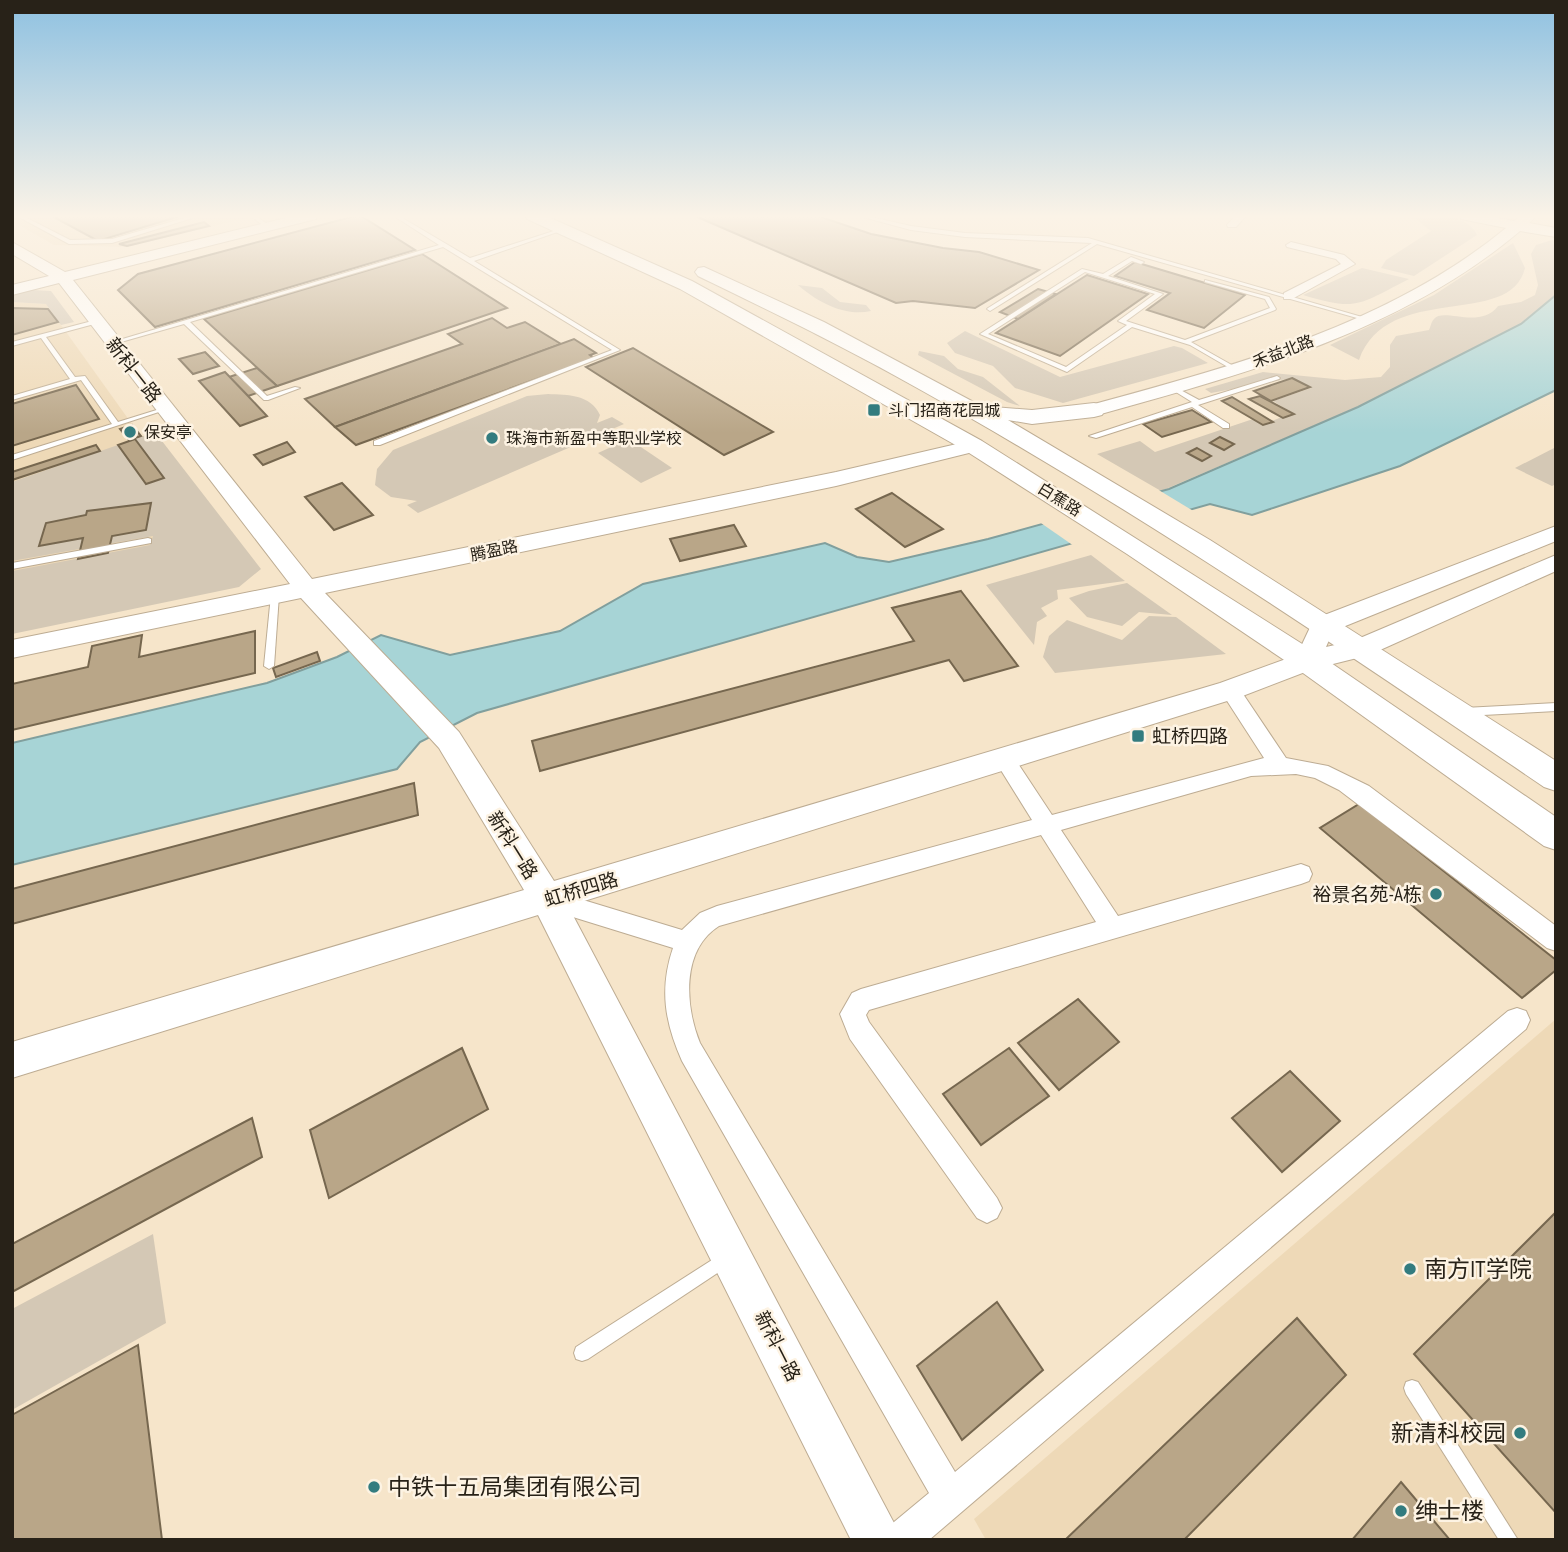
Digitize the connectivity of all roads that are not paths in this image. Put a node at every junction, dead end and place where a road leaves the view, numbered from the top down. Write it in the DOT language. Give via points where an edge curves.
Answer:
graph roads {
  1 [pos="71,288"];
  2 [pos="296,288"];
  3 [pos="516,288"];
  4 [pos="692,288"];
  5 [pos="739,288"];
  6 [pos="1023,288"];
  7 [pos="1055,288"];
  8 [pos="1143,288"];
  9 [pos="1234,288"];
  10 [pos="1259,288"];
  11 [pos="1302,288"];
  12 [pos="1427,288"];
  13 [pos="1288,296"];
  14 [pos="990,309"];
  15 [pos="1366,319"];
  16 [pos="96,321"];
  17 [pos="185,321"];
  18 [pos="1132,324"];
  19 [pos="42,336"];
  20 [pos="1184,342"];
  21 [pos="112,343"];
  22 [pos="12,344"];
  23 [pos="1235,369"];
  24 [pos="1278,378"];
  25 [pos="74,380"];
  26 [pos="297,388"];
  27 [pos="1173,388"];
  28 [pos="944,395"];
  29 [pos="12,398"];
  30 [pos="1195,404"];
  31 [pos="164,409"];
  32 [pos="1094,410"];
  33 [pos="116,424"];
  34 [pos="1226,426"];
  35 [pos="1093,436"];
  36 [pos="377,443"];
  37 [pos="974,446"];
  38 [pos="12,458"];
  39 [pos="1079,473"];
  40 [pos="1556,533"];
  41 [pos="148,541"];
  42 [pos="1556,562"];
  43 [pos="12,566"];
  44 [pos="307,589"];
  45 [pos="275,595"];
  46 [pos="1323,625"];
  47 [pos="12,649"];
  48 [pos="1360,649"];
  49 [pos="1307,661"];
  50 [pos="269,666"];
  51 [pos="1230,690"];
  52 [pos="1556,707"];
  53 [pos="1457,712"];
  54 [pos="1003,759"];
  55 [pos="1279,764"];
  56 [pos="1556,778"];
  57 [pos="1046,825"];
  58 [pos="1556,836"];
  59 [pos="1301,874"];
  60 [pos="547,899"];
  61 [pos="1112,927"];
  62 [pos="1556,940"];
  63 [pos="688,942"];
  64 [pos="1517,1020"];
  65 [pos="12,1060"];
  66 [pos="987,1208"];
  67 [pos="731,1255"];
  68 [pos="582,1353"];
  69 [pos="1412,1388"];
  70 [pos="951,1497"];
  71 [pos="878,1540"];
  72 [pos="901,1540"];
  73 [pos="1509,1540"];
  1 -- 16 [label="street, 新科一路"];
  2 -- 17 [label="lane"];
  3 -- 36 [label="lane" via="617,350"];
  4 -- 37 [label="main road, 白蕉路"];
  5 -- 28 [label="main road, 白蕉路"];
  6 -- 14 [label="lane"];
  7 -- 18 [label="lane" via="983,334 1067,370"];
  8 -- 18 [label="lane" via="1160,294 1122,321"];
  9 -- 20 [label="lane" via="1267,298 1273,309"];
  10 -- 15 [label="lane"];
  11 -- 13 [label="street"];
  12 -- 15 [label="street, 禾益北路"];
  15 -- 23 [label="street, 禾益北路"];
  16 -- 19 [label="lane"];
  16 -- 21 [label="street, 新科一路"];
  17 -- 21 [label="lane"];
  17 -- 26 [label="lane" via="266,399"];
  18 -- 20 [label="lane"];
  19 -- 22 [label="lane"];
  19 -- 25 [label="lane"];
  20 -- 23 [label="lane"];
  21 -- 31 [label="street, 新科一路"];
  23 -- 27 [label="street, 禾益北路"];
  24 -- 30 [label="lane"];
  25 -- 29 [label="lane"];
  25 -- 33 [label="lane" via="83,377"];
  27 -- 30 [label="lane"];
  27 -- 32 [label="street, 禾益北路"];
  28 -- 32 [label="main road" via="1012,416"];
  28 -- 39 [label="main road, 白蕉路"];
  30 -- 34 [label="lane"];
  30 -- 35 [label="lane"];
  31 -- 33 [label="lane"];
  31 -- 44 [label="street, 新科一路"];
  32 -- 39 [label="main road" via="1065,422 1054,438 1060,457"];
  33 -- 38 [label="lane"];
  37 -- 44 [label="street, 腾盈路"];
  37 -- 49 [label="main road, 白蕉路"];
  39 -- 46 [label="main road, 白蕉路"];
  40 -- 46 [label="street"];
  41 -- 43 [label="lane"];
  42 -- 48 [label="street, 虹桥四路"];
  44 -- 45 [label="street, 腾盈路"];
  44 -- 60 [label="street, 新科一路" via="449,740"];
  45 -- 47 [label="street, 腾盈路"];
  45 -- 50 [label="lane"];
  46 -- 48 [label="main road, 白蕉路"];
  46 -- 49 [label="street"];
  48 -- 49 [label="street, 虹桥四路"];
  48 -- 53 [label="main road, 白蕉路"];
  49 -- 51 [label="street, 虹桥四路"];
  49 -- 58 [label="main road, 白蕉路"];
  51 -- 54 [label="street, 虹桥四路"];
  51 -- 55 [label="street"];
  52 -- 53 [label="lane"];
  53 -- 56 [label="main road, 白蕉路"];
  54 -- 57 [label="street"];
  54 -- 60 [label="street, 虹桥四路"];
  55 -- 57 [label="street"];
  55 -- 62 [label="street" via="1332,775 1360,792"];
  57 -- 61 [label="street"];
  57 -- 63 [label="street" via="708,920"];
  59 -- 61 [label="street"];
  60 -- 63 [label="street"];
  60 -- 65 [label="street, 虹桥四路"];
  60 -- 67 [label="street, 新科一路"];
  61 -- 66 [label="street" via="861,1001 853,1014 859,1030"];
  63 -- 70 [label="street" via="678,978 678,1016 691,1052"];
  64 -- 70 [label="street"];
  67 -- 68 [label="lane"];
  67 -- 71 [label="street, 新科一路"];
  69 -- 73 [label="lane"];
  70 -- 72 [label="street"];
}
